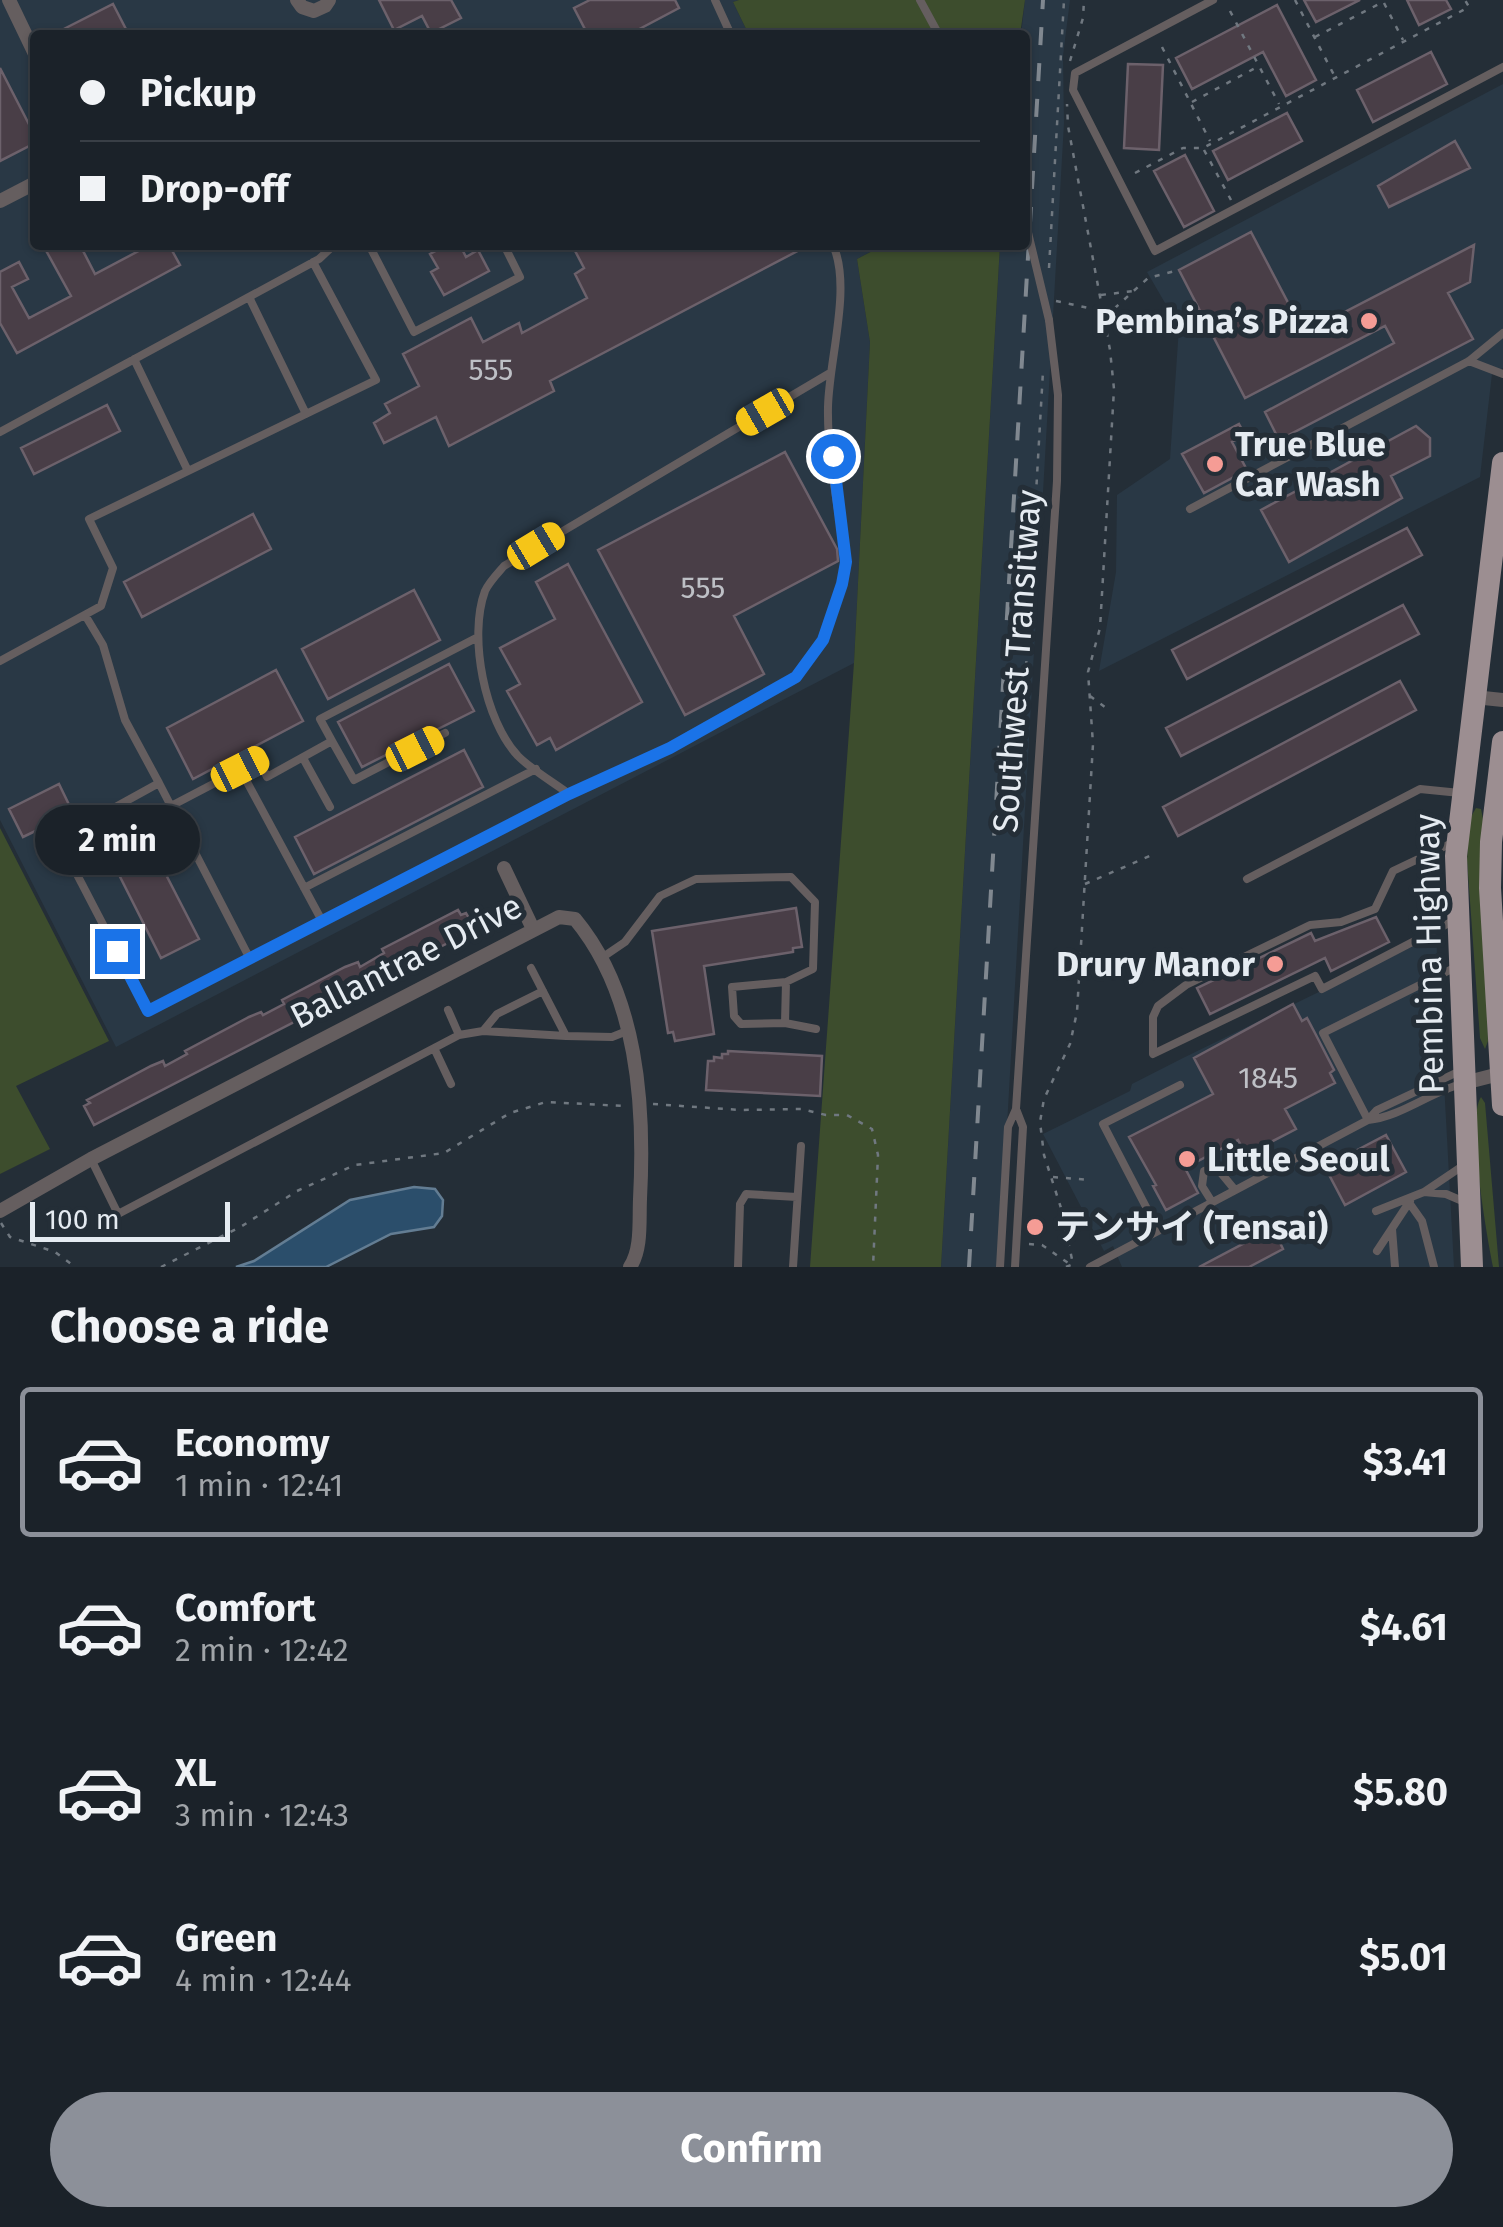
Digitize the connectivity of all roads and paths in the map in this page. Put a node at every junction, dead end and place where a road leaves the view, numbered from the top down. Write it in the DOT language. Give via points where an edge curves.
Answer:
graph roads {
  1 [pos="9,0"];
  2 [pos="297,0"];
  3 [pos="329,0"];
  4 [pos="714,0"];
  5 [pos="920,0"];
  6 [pos="1064,0"];
  7 [pos="1084,0"];
  8 [pos="1213,0"];
  9 [pos="1294,0"];
  10 [pos="1465,0"];
  11 [pos="1383,1"];
  12 [pos="1230,11"];
  13 [pos="729,30"];
  14 [pos="936,30"];
  15 [pos="1314,38"];
  16 [pos="1404,41"];
  17 [pos="30,44"];
  18 [pos="1162,47"];
  19 [pos="1259,66"];
  20 [pos="1503,66"];
  21 [pos="1069,69"];
  22 [pos="1335,77"];
  23 [pos="1068,97"];
  24 [pos="1190,102"];
  25 [pos="1280,106"];
  26 [pos="1211,143"];
  27 [pos="1203,148"];
  28 [pos="1135,173"];
  29 [pos="30,186"];
  30 [pos="0,201"];
  31 [pos="1236,208"];
  32 [pos="1030,241"];
  33 [pos="328,250"];
  34 [pos="373,250"];
  35 [pos="506,250"];
  36 [pos="835,250"];
  37 [pos="1154,251"];
  38 [pos="313,262"];
  39 [pos="1178,270"];
  40 [pos="1160,275"];
  41 [pos="1048,281"];
  42 [pos="1134,291"];
  43 [pos="1100,295"];
  44 [pos="248,297"];
  45 [pos="1047,300"];
  46 [pos="1103,312"];
  47 [pos="1104,318"];
  48 [pos="1503,332"];
  49 [pos="134,359"];
  50 [pos="1044,359"];
  51 [pos="1469,361"];
  52 [pos="830,373"];
  53 [pos="1503,374"];
  54 [pos="306,414"];
  55 [pos="0,432"];
  56 [pos="1503,464"];
  57 [pos="188,471"];
  58 [pos="1190,509"];
  59 [pos="85,614"];
  60 [pos="478,637"];
  61 [pos="0,661"];
  62 [pos="1090,696"];
  63 [pos="1474,697"];
  64 [pos="1503,700"];
  65 [pos="1108,710"];
  66 [pos="446,733"];
  67 [pos="332,741"];
  68 [pos="1503,742"];
  69 [pos="1021,757"];
  70 [pos="303,758"];
  71 [pos="240,769"];
  72 [pos="536,769"];
  73 [pos="159,784"];
  74 [pos="1462,793"];
  75 [pos="569,794"];
  76 [pos="170,806"];
  77 [pos="330,807"];
  78 [pos="1458,840"];
  79 [pos="1152,855"];
  80 [pos="504,868"];
  81 [pos="1247,879"];
  82 [pos="1084,884"];
  83 [pos="304,888"];
  84 [pos="1458,918"];
  85 [pos="321,919"];
  86 [pos="532,929"];
  87 [pos="250,957"];
  88 [pos="600,959"];
  89 [pos="1460,965"];
  90 [pos="531,968"];
  91 [pos="786,982"];
  92 [pos="543,990"];
  93 [pos="448,1010"];
  94 [pos="785,1023"];
  95 [pos="816,1029"];
  96 [pos="483,1031"];
  97 [pos="627,1031"];
  98 [pos="459,1036"];
  99 [pos="566,1036"];
  100 [pos="434,1048"];
  101 [pos="1502,1064"];
  102 [pos="1464,1076"];
  103 [pos="451,1084"];
  104 [pos="1180,1085"];
  105 [pos="641,1104"];
  106 [pos="1503,1105"];
  107 [pos="1016,1109"];
  108 [pos="1368,1120"];
  109 [pos="801,1146"];
  110 [pos="91,1160"];
  111 [pos="1468,1163"];
  112 [pos="1051,1176"];
  113 [pos="1090,1180"];
  114 [pos="1235,1190"];
  115 [pos="1424,1192"];
  116 [pos="798,1197"];
  117 [pos="1410,1201"];
  118 [pos="1212,1202"];
  119 [pos="1470,1204"];
  120 [pos="0,1211"];
  121 [pos="1376,1211"];
  122 [pos="0,1222"];
  123 [pos="1158,1230"];
  124 [pos="1392,1230"];
  125 [pos="1028,1244"];
  126 [pos="1377,1251"];
  127 [pos="1074,1265"];
  128 [pos="76,1267"];
  129 [pos="161,1267"];
  130 [pos="630,1267"];
  131 [pos="738,1267"];
  132 [pos="793,1267"];
  133 [pos="1000,1267"];
  134 [pos="1016,1267"];
  135 [pos="1066,1267"];
  136 [pos="1090,1267"];
  137 [pos="1395,1267"];
  138 [pos="1434,1267"];
  139 [pos="1472,1267"];
  1 -- 17 [label="street"];
  2 -- 3 [label="street" via="314,11"];
  4 -- 13 [label="lane"];
  5 -- 14 [label="lane"];
  6 -- 41 [label="path"];
  7 -- 21 [label="path"];
  8 -- 37 [label="lane" via="1076,73 1073,90"];
  9 -- 15 [label="path"];
  10 -- 16 [label="path" via="1469,7"];
  11 -- 15 [label="path"];
  11 -- 16 [label="path"];
  12 -- 19 [label="path"];
  15 -- 22 [label="path"];
  16 -- 22 [label="path"];
  18 -- 24 [label="path"];
  19 -- 24 [label="path"];
  19 -- 25 [label="path"];
  20 -- 31 [label="lane"];
  22 -- 25 [label="path"];
  23 -- 43 [label="path"];
  24 -- 26 [label="path"];
  25 -- 26 [label="path"];
  26 -- 27 [label="path"];
  27 -- 28 [label="path" via="1183,148"];
  27 -- 31 [label="path"];
  29 -- 30 [label="street"];
  31 -- 37 [label="lane"];
  32 -- 107 [label="lane, Southwest Transitway, bridge" via="1058,395 1057,481"];
  33 -- 38 [label="lane"];
  34 -- 35 [label="lane" via="414,332 520,277"];
  36 -- 52 [label="lane" via="840,301"];
  37 -- 40 [label="path"];
  38 -- 44 [label="lane"];
  38 -- 54 [label="lane" via="376,380"];
  39 -- 40 [label="path"];
  40 -- 42 [label="path"];
  42 -- 43 [label="path"];
  42 -- 47 [label="path"];
  43 -- 46 [label="path"];
  44 -- 49 [label="lane"];
  44 -- 54 [label="lane"];
  45 -- 46 [label="path"];
  46 -- 47 [label="path"];
  47 -- 62 [label="path" via="1114,388"];
  48 -- 51 [label="lane"];
  49 -- 55 [label="lane"];
  49 -- 57 [label="lane"];
  50 -- 69 [label="path"];
  51 -- 53 [label="lane"];
  51 -- 58 [label="lane"];
  52 -- 60 [label="lane" via="504,566 485,590"];
  52 -- 75 [label="lane" via="828,411 846,562 823,640 796,677 670,748"];
  54 -- 57 [label="lane"];
  56 -- 63 [label="main road, Pembina Highway"];
  57 -- 59 [label="lane" via="89,519 114,568 100,606"];
  59 -- 61 [label="lane"];
  59 -- 73 [label="lane" via="103,645 125,720"];
  60 -- 67 [label="lane" via="320,719"];
  60 -- 72 [label="lane" via="483,686 501,728 518,756"];
  62 -- 65 [label="path"];
  62 -- 82 [label="path"];
  63 -- 64 [label="street"];
  63 -- 74 [label="main road, Pembina Highway"];
  66 -- 67 [label="lane" via="354,780"];
  67 -- 70 [label="lane"];
  68 -- 101 [label="main road, Pembina Highway" via="1490,888"];
  70 -- 71 [label="lane" via="268,777 259,760"];
  70 -- 77 [label="lane"];
  71 -- 76 [label="lane"];
  71 -- 83 [label="lane"];
  72 -- 75 [label="lane"];
  72 -- 83 [label="lane"];
  73 -- 76 [label="lane"];
  73 -- 87 [label="lane" via="81,826 70,861 148,1011"];
  74 -- 78 [label="main road, Pembina Highway"];
  74 -- 81 [label="lane" via="1420,789"];
  75 -- 85 [label="lane"];
  76 -- 87 [label="lane"];
  78 -- 84 [label="main road, Pembina Highway"];
  78 -- 84 [label="lane" via="1393,870 1375,909 1310,925 1186,985 1158,1006 1153,1054 1315,976 1322,988"];
  79 -- 82 [label="path"];
  80 -- 86 [label="street"];
  82 -- 112 [label="path" via="1074,1031 1041,1112"];
  83 -- 85 [label="lane"];
  84 -- 89 [label="main road, Pembina Highway"];
  85 -- 87 [label="lane"];
  86 -- 88 [label="street, Ballantrae Drive" via="559,917 575,919"];
  86 -- 110 [label="street, Ballantrae Drive"];
  88 -- 91 [label="lane" via="626,942 660,896 696,880 791,877 815,902 813,969"];
  88 -- 97 [label="street, Ballantrae Drive"];
  89 -- 102 [label="main road, Pembina Highway"];
  89 -- 108 [label="lane" via="1322,1034"];
  90 -- 92 [label="lane"];
  91 -- 94 [label="lane"];
  91 -- 94 [label="lane" via="732,988 740,1024"];
  92 -- 96 [label="lane" via="496,1014"];
  92 -- 99 [label="lane"];
  93 -- 98 [label="lane"];
  94 -- 95 [label="lane"];
  96 -- 98 [label="lane"];
  96 -- 99 [label="lane"];
  97 -- 99 [label="lane"];
  97 -- 105 [label="street, Ballantrae Drive"];
  98 -- 100 [label="lane"];
  100 -- 103 [label="lane"];
  100 -- 110 [label="lane" via="118,1214"];
  101 -- 102 [label="street"];
  101 -- 106 [label="main road, Pembina Highway"];
  102 -- 108 [label="lane" via="1439,1078"];
  102 -- 111 [label="main road, Pembina Highway"];
  104 -- 123 [label="lane" via="1104,1124"];
  105 -- 129 [label="path" via="546,1102 510,1114 444,1153 355,1165"];
  105 -- 130 [label="street, Ballantrae Drive" via="639,1233"];
  107 -- 133 [label="lane, Southwest Transitway" via="1008,1127"];
  107 -- 134 [label="lane, Southwest Transitway" via="1023,1127"];
  108 -- 114 [label="lane"];
  109 -- 116 [label="lane"];
  110 -- 120 [label="street, Ballantrae Drive"];
  111 -- 115 [label="lane"];
  111 -- 119 [label="main road, Pembina Highway"];
  112 -- 113 [label="path"];
  112 -- 127 [label="path"];
  114 -- 118 [label="lane"];
  114 -- 118 [label="lane" via="1222,1170 1204,1170 1202,1186"];
  115 -- 117 [label="lane"];
  115 -- 119 [label="lane"];
  116 -- 131 [label="lane" via="746,1194"];
  116 -- 132 [label="lane"];
  117 -- 121 [label="lane"];
  117 -- 124 [label="lane"];
  117 -- 138 [label="lane"];
  118 -- 123 [label="lane"];
  119 -- 139 [label="main road, Pembina Highway"];
  122 -- 128 [label="path" via="10,1237"];
  123 -- 136 [label="lane"];
  124 -- 126 [label="lane"];
  124 -- 137 [label="lane"];
  125 -- 127 [label="path"];
  127 -- 135 [label="path"];
}
